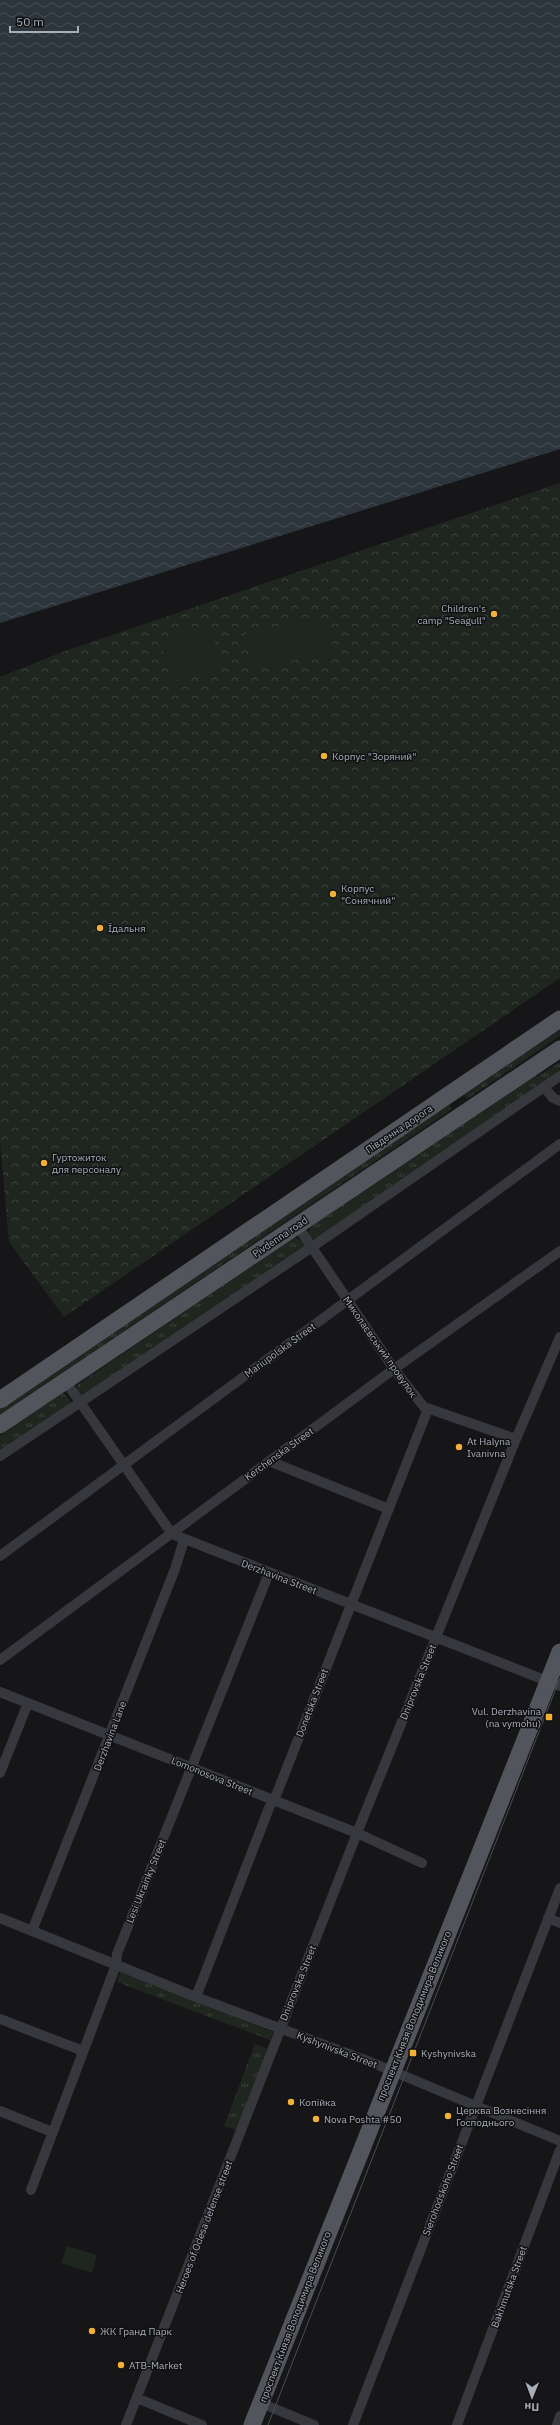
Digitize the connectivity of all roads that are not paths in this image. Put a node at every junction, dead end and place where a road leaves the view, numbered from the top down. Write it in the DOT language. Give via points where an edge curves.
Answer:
graph roads {
  1 [pos="560,1019"];
  2 [pos="560,1049"];
  3 [pos="560,1076"];
  4 [pos="544,1087"];
  5 [pos="454,1091"];
  6 [pos="560,1101"];
  7 [pos="467,1111"];
  8 [pos="560,1144"];
  9 [pos="297,1225"];
  10 [pos="312,1247"];
  11 [pos="560,1251"];
  12 [pos="347,1301"];
  13 [pos="560,1337"];
  14 [pos="394,1369"];
  15 [pos="66,1382"];
  16 [pos="0,1400"];
  17 [pos="79,1402"];
  18 [pos="428,1409"];
  19 [pos="0,1425"];
  20 [pos="516,1439"];
  21 [pos="0,1456"];
  22 [pos="269,1461"];
  23 [pos="123,1466"];
  24 [pos="389,1509"];
  25 [pos="172,1534"];
  26 [pos="184,1540"];
  27 [pos="0,1556"];
  28 [pos="269,1573"];
  29 [pos="350,1604"];
  30 [pos="436,1637"];
  31 [pos="560,1652"];
  32 [pos="0,1660"];
  33 [pos="554,1683"];
  34 [pos="0,1692"];
  35 [pos="28,1703"];
  36 [pos="110,1736"];
  37 [pos="192,1768"];
  38 [pos="0,1773"];
  39 [pos="272,1801"];
  40 [pos="357,1833"];
  41 [pos="422,1863"];
  42 [pos="560,1888"];
  43 [pos="0,1918"];
  44 [pos="548,1918"];
  45 [pos="560,1923"];
  46 [pos="32,1931"];
  47 [pos="116,1965"];
  48 [pos="196,1997"];
  49 [pos="0,2019"];
  50 [pos="280,2028"];
  51 [pos="82,2053"];
  52 [pos="392,2071"];
  53 [pos="475,2106"];
  54 [pos="0,2111"];
  55 [pos="52,2132"];
  56 [pos="560,2141"];
  57 [pos="560,2150"];
  58 [pos="31,2190"];
  59 [pos="137,2398"];
  60 [pos="261,2403"];
  61 [pos="560,2416"];
  62 [pos="126,2425"];
  63 [pos="202,2425"];
  64 [pos="252,2425"];
  65 [pos="314,2425"];
  66 [pos="353,2425"];
  67 [pos="457,2425"];
  68 [pos="557,2425"];
  1 -- 5 [label="main road, Південна дорога"];
  2 -- 7 [label="main road, Pivdenna road"];
  3 -- 4 [label="street"];
  4 -- 6 [label="street" via="553,1098"];
  4 -- 10 [label="street"];
  5 -- 7 [label="main road"];
  5 -- 16 [label="main road, Південна дорога"];
  7 -- 9 [label="main road, Pivdenna road"];
  8 -- 12 [label="street, Mariupolska Street"];
  9 -- 10 [label="street, Миколаєвський провулок"];
  9 -- 15 [label="main road, Pivdenna road"];
  10 -- 12 [label="street, Миколаєвський провулок"];
  10 -- 17 [label="street"];
  11 -- 14 [label="street, Kerchenska Street"];
  12 -- 14 [label="street, Миколаєвський провулок"];
  12 -- 23 [label="street, Mariupolska Street"];
  13 -- 20 [label="street, Dniprovska Street"];
  14 -- 18 [label="street, Миколаєвський провулок"];
  14 -- 22 [label="street, Kerchenska Street"];
  15 -- 17 [label="street, Derzhavina Street"];
  15 -- 19 [label="main road, Pivdenna road"];
  17 -- 21 [label="street"];
  17 -- 23 [label="street, Derzhavina Street"];
  18 -- 20 [label="street, Миколаєвський провулок"];
  18 -- 24 [label="street, Donetska Street"];
  20 -- 30 [label="street, Dniprovska Street"];
  22 -- 24 [label="street"];
  22 -- 25 [label="street, Kerchenska Street"];
  23 -- 25 [label="street, Derzhavina Street"];
  23 -- 27 [label="street, Mariupolska Street"];
  24 -- 29 [label="street, Donetska Street"];
  25 -- 26 [label="street, Derzhavina Street"];
  25 -- 32 [label="street, Kerchenska Street"];
  26 -- 28 [label="street, Derzhavina Street"];
  26 -- 36 [label="street, Derzhavina Lane"];
  28 -- 29 [label="street, Derzhavina Street"];
  28 -- 37 [label="street, Lesi Ukrainky Street"];
  29 -- 30 [label="street, Derzhavina Street"];
  29 -- 39 [label="street, Donetska Street"];
  30 -- 33 [label="street, Derzhavina Street"];
  30 -- 40 [label="street, Dniprovska Street"];
  31 -- 33 [label="main road, проспект Князя Володимира Великого"];
  33 -- 52 [label="main road, проспект Князя Володимира Великого"];
  34 -- 35 [label="street, Lomonosova Street"];
  35 -- 36 [label="street, Lomonosova Street"];
  35 -- 38 [label="street"];
  36 -- 37 [label="street, Lomonosova Street"];
  36 -- 46 [label="street, Derzhavina Lane"];
  37 -- 39 [label="street, Lomonosova Street"];
  37 -- 47 [label="street, Lesi Ukrainky Street" via="117,1954"];
  39 -- 40 [label="street, Lomonosova Street"];
  39 -- 48 [label="street, Donetska Street"];
  40 -- 41 [label="street, Lomonosova Street"];
  40 -- 50 [label="street, Dniprovska Street"];
  42 -- 44 [label="street, Sierohodskoho Street"];
  43 -- 46 [label="street, Kyshynivska Street"];
  44 -- 45 [label="street"];
  44 -- 53 [label="street, Sierohodskoho Street"];
  46 -- 47 [label="street, Kyshynivska Street"];
  47 -- 48 [label="street, Kyshynivska Street"];
  47 -- 51 [label="street, Lesi Ukrainky Street"];
  48 -- 50 [label="street, Kyshynivska Street"];
  49 -- 51 [label="street" via="78,2049"];
  50 -- 52 [label="street, Kyshynivska Street"];
  50 -- 59 [label="street, Heroes of Odesa defense street"];
  51 -- 55 [label="street, Lesi Ukrainky Street"];
  52 -- 53 [label="street, Kyshynivska Street"];
  52 -- 60 [label="main road, проспект Князя Володимира Великого"];
  53 -- 56 [label="street, Kyshynivska Street"];
  53 -- 66 [label="street, Sierohodskoho Street"];
  54 -- 55 [label="street"];
  55 -- 58 [label="street, Lesi Ukrainky Street"];
  57 -- 67 [label="street, Bakhmutska Street"];
  59 -- 62 [label="street, Heroes of Odesa defense street"];
  59 -- 63 [label="street"];
  60 -- 64 [label="main road, проспект Князя Володимира Великого"];
  60 -- 65 [label="street"];
  61 -- 68 [label="street"];
}
